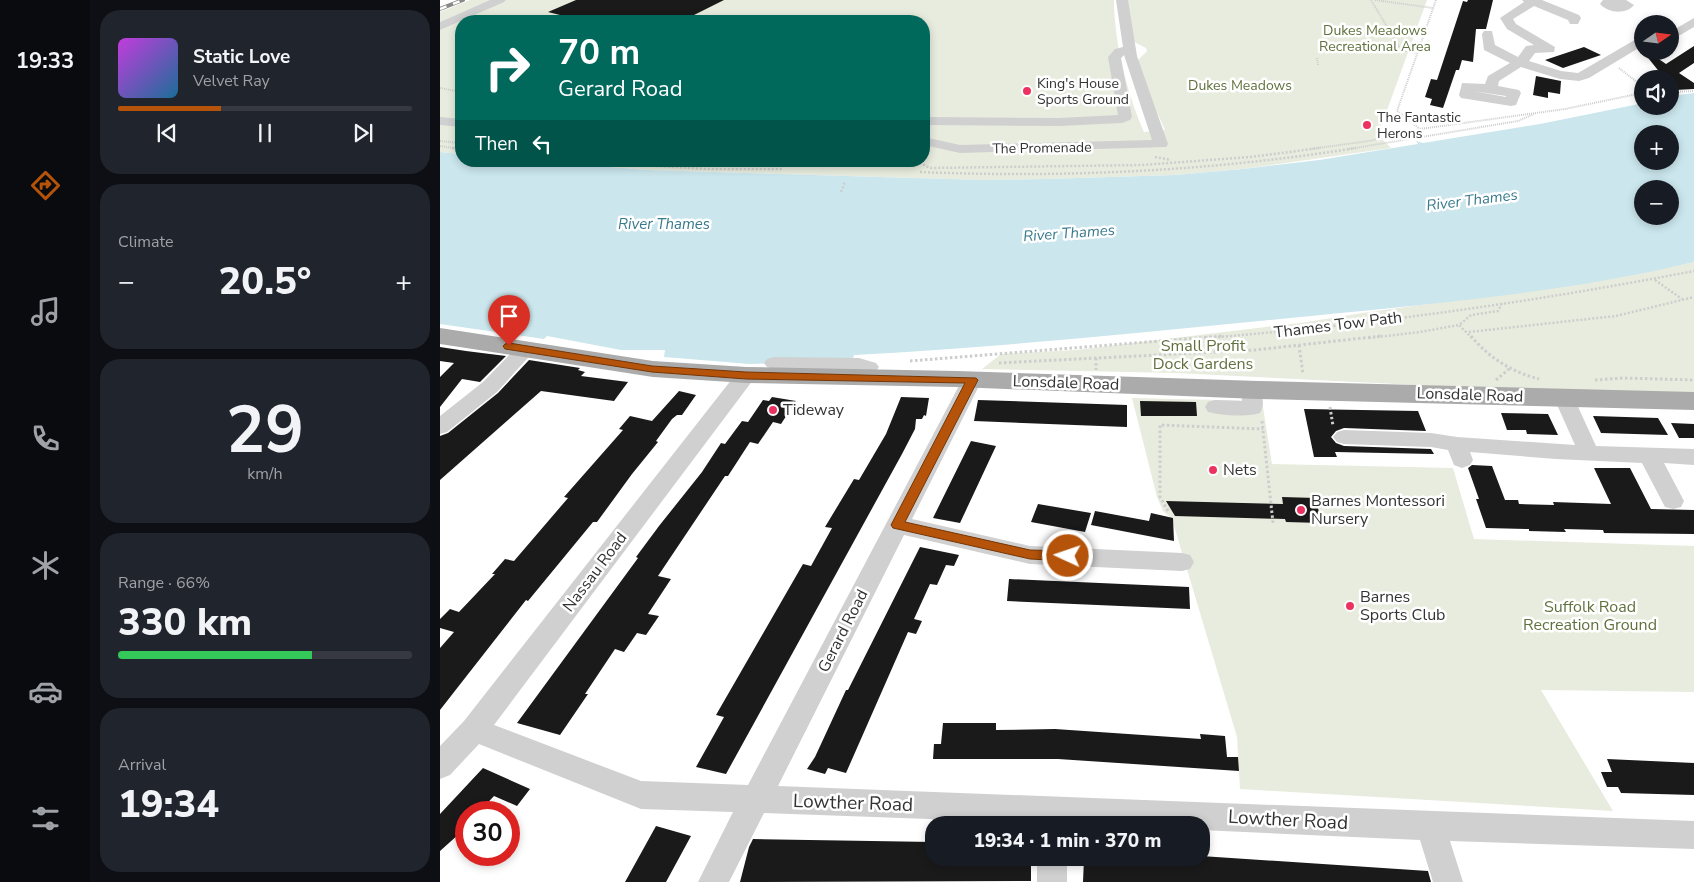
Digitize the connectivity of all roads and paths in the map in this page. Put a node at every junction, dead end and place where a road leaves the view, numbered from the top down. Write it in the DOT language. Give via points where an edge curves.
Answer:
graph roads {
  1 [pos="500,0"];
  2 [pos="1122,0"];
  3 [pos="1371,0"];
  4 [pos="1375,0"];
  5 [pos="1436,0"];
  6 [pos="1533,0"];
  7 [pos="1433,8"];
  8 [pos="1694,14"];
  9 [pos="465,15"];
  10 [pos="455,20"];
  11 [pos="1679,22"];
  12 [pos="1694,22"];
  13 [pos="1582,24"];
  14 [pos="440,26"];
  15 [pos="1679,31"];
  16 [pos="1488,34"];
  17 [pos="1634,45"];
  18 [pos="1128,50"];
  19 [pos="1416,53"];
  20 [pos="1317,58"];
  21 [pos="1634,59"];
  22 [pos="1520,62"];
  23 [pos="1318,65"];
  24 [pos="1619,68"];
  25 [pos="1634,80"];
  26 [pos="440,88"];
  27 [pos="1491,89"];
  28 [pos="455,91"];
  29 [pos="1679,92"];
  30 [pos="1694,92"];
  31 [pos="1634,94"];
  32 [pos="1539,112"];
  33 [pos="440,121"];
  34 [pos="930,121"];
  35 [pos="455,122"];
  36 [pos="1420,129"];
  37 [pos="440,141"];
  38 [pos="455,142"];
  39 [pos="930,142"];
  40 [pos="440,146"];
  41 [pos="455,148"];
  42 [pos="674,167"];
  43 [pos="928,167"];
  44 [pos="782,169"];
  45 [pos="920,172"];
  46 [pos="845,182"];
  47 [pos="841,192"];
  48 [pos="1694,271"];
  49 [pos="1654,280"];
  50 [pos="1694,296"];
  51 [pos="1683,300"];
  52 [pos="1502,303"];
  53 [pos="1459,325"];
  54 [pos="1469,332"];
  55 [pos="440,336"];
  56 [pos="1299,345"];
  57 [pos="526,349"];
  58 [pos="908,361"];
  59 [pos="774,363"];
  60 [pos="996,363"];
  61 [pos="869,367"];
  62 [pos="1509,369"];
  63 [pos="746,375"];
  64 [pos="1501,375"];
  65 [pos="972,380"];
  66 [pos="1545,380"];
  67 [pos="1587,380"];
  68 [pos="1694,380"];
  69 [pos="1254,390"];
  70 [pos="1316,392"];
  71 [pos="1564,398"];
  72 [pos="1694,401"];
  73 [pos="1215,407"];
  74 [pos="440,427"];
  75 [pos="1262,429"];
  76 [pos="1344,437"];
  77 [pos="1589,453"];
  78 [pos="1649,455"];
  79 [pos="1694,457"];
  80 [pos="1673,501"];
  81 [pos="1168,511"];
  82 [pos="1273,523"];
  83 [pos="898,525"];
  84 [pos="1182,562"];
  85 [pos="474,730"];
  86 [pos="440,766"];
  87 [pos="756,800"];
  88 [pos="1035,816"];
  89 [pos="1210,821"];
  90 [pos="1430,826"];
  91 [pos="1694,836"];
  92 [pos="1052,866"];
  93 [pos="713,882"];
  94 [pos="1052,882"];
  95 [pos="1448,882"];
  1 -- 9 [label="street"];
  2 -- 18 [label="street"];
  3 -- 19 [label="path" via="1401,50"];
  4 -- 7 [label="path"];
  5 -- 7 [label="path"];
  6 -- 13 [label="street"];
  6 -- 22 [label="street" via="1502,14 1533,45"];
  7 -- 19 [label="path"];
  8 -- 11 [label="street"];
  10 -- 14 [label="street"];
  12 -- 15 [label="street"];
  16 -- 22 [label="street" via="1489,46"];
  17 -- 22 [label="street" via="1580,78"];
  18 -- 34 [label="street" via="1114,58 1125,117 1117,120"];
  18 -- 39 [label="street, The Promenade" via="1161,144 960,149"];
  19 -- 36 [label="path" via="1397,110"];
  20 -- 23 [label="path"];
  21 -- 24 [label="street"];
  22 -- 27 [label="street" via="1493,79"];
  24 -- 25 [label="path"];
  26 -- 28 [label="path"];
  29 -- 30 [label="path"];
  31 -- 32 [label="path"];
  32 -- 36 [label="path"];
  32 -- 45 [label="path" via="1518,121 1368,146 1214,166 1090,173 975,175"];
  33 -- 35 [label="street"];
  36 -- 43 [label="path" via="1369,141 1180,163 1038,168"];
  37 -- 38 [label="path"];
  40 -- 41 [label="path"];
  42 -- 44 [label="path"];
  46 -- 47 [label="path"];
  48 -- 49 [label="path, Thames Tow Path"];
  49 -- 51 [label="path"];
  49 -- 52 [label="path, Thames Tow Path"];
  50 -- 51 [label="path"];
  51 -- 54 [label="path" via="1616,316"];
  52 -- 53 [label="path" via="1498,311 1471,315"];
  52 -- 58 [label="path, Thames Tow Path" via="1314,329"];
  53 -- 54 [label="path"];
  53 -- 56 [label="path"];
  54 -- 62 [label="path" via="1483,350"];
  55 -- 57 [label="main road, Lonsdale Road"];
  56 -- 60 [label="path"];
  56 -- 70 [label="path"];
  57 -- 63 [label="main road, Lonsdale Road" via="652,369"];
  57 -- 74 [label="street" via="490,387"];
  59 -- 61 [label="street" via="859,364"];
  62 -- 64 [label="path"];
  62 -- 66 [label="path"];
  63 -- 65 [label="main road, Lonsdale Road"];
  63 -- 85 [label="street, Nassau Road"];
  65 -- 69 [label="main road, Lonsdale Road"];
  65 -- 83 [label="street, Gerard Road"];
  67 -- 68 [label="path"];
  69 -- 70 [label="main road, Lonsdale Road"];
  69 -- 73 [label="street" via="1252,408"];
  69 -- 75 [label="path"];
  70 -- 71 [label="main road, Lonsdale Road"];
  70 -- 76 [label="path" via="1335,436"];
  71 -- 72 [label="main road, Lonsdale Road"];
  71 -- 77 [label="street"];
  75 -- 81 [label="path" via="1160,425 1160,497"];
  75 -- 82 [label="path"];
  76 -- 77 [label="street" via="1431,440 1459,452 1513,447 1544,452"];
  77 -- 78 [label="street"];
  78 -- 79 [label="street"];
  78 -- 80 [label="street"];
  83 -- 84 [label="street" via="1030,554"];
  83 -- 87 [label="street, Gerard Road"];
  85 -- 86 [label="street, Nassau Road"];
  85 -- 87 [label="street, Lowther Road" via="641,795"];
  87 -- 88 [label="street, Lowther Road"];
  87 -- 93 [label="street, Gerard Road"];
  89 -- 90 [label="street, Lowther Road"];
  90 -- 91 [label="street, Lowther Road"];
  90 -- 95 [label="street"];
  92 -- 94 [label="street"];
}
